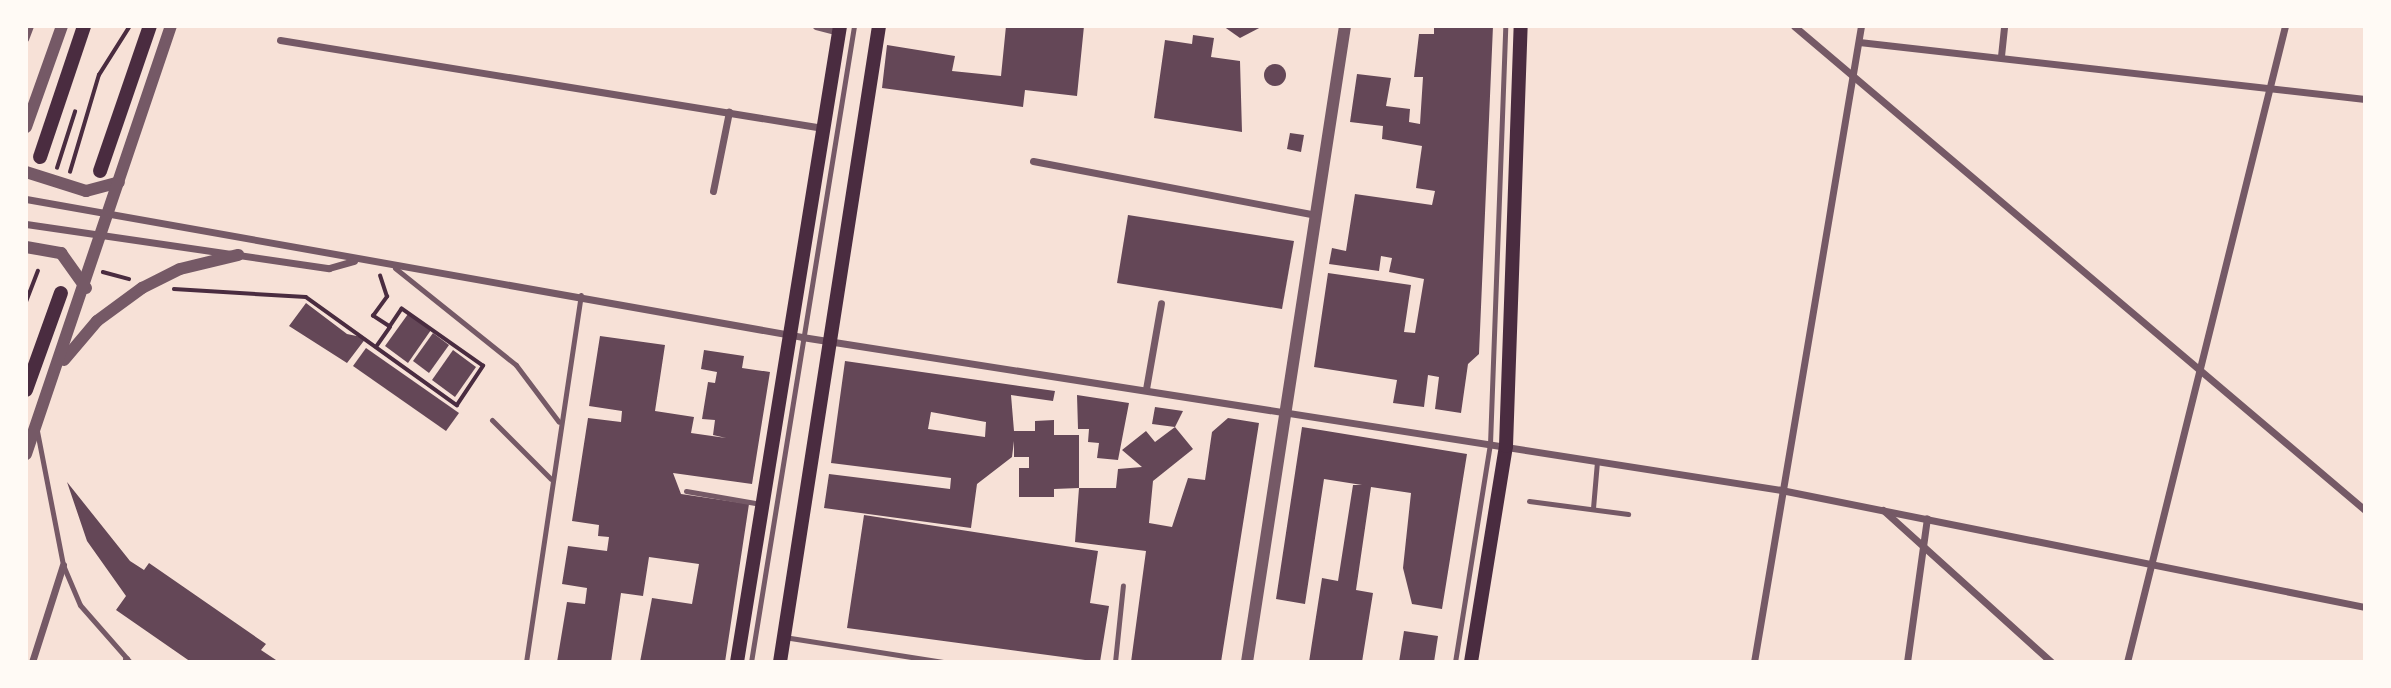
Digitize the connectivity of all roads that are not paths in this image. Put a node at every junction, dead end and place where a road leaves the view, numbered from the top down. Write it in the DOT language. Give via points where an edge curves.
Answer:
graph roads {
  1 [pos="31,26"];
  2 [pos="62,26"];
  3 [pos="84,26"];
  4 [pos="150,26"];
  5 [pos="171,26"];
  6 [pos="816,26"];
  7 [pos="854,26"];
  8 [pos="878,26"];
  9 [pos="1345,26"];
  10 [pos="1505,26"];
  11 [pos="1521,26"];
  12 [pos="1794,26"];
  13 [pos="1861,26"];
  14 [pos="2004,26"];
  15 [pos="2285,26"];
  16 [pos="839,29"];
  17 [pos="26,39"];
  18 [pos="280,40"];
  19 [pos="1858,42"];
  20 [pos="2001,56"];
  21 [pos="1853,72"];
  22 [pos="2270,87"];
  23 [pos="2365,99"];
  24 [pos="729,112"];
  25 [pos="26,128"];
  26 [pos="822,128"];
  27 [pos="40,157"];
  28 [pos="1033,161"];
  29 [pos="100,171"];
  30 [pos="26,172"];
  31 [pos="119,181"];
  32 [pos="713,191"];
  33 [pos="26,199"];
  34 [pos="109,212"];
  35 [pos="1315,215"];
  36 [pos="26,224"];
  37 [pos="102,235"];
  38 [pos="26,247"];
  39 [pos="238,255"];
  40 [pos="355,261"];
  41 [pos="395,268"];
  42 [pos="86,288"];
  43 [pos="61,293"];
  44 [pos="581,295"];
  45 [pos="1161,303"];
  46 [pos="795,336"];
  47 [pos="829,341"];
  48 [pos="59,366"];
  49 [pos="2202,375"];
  50 [pos="1146,389"];
  51 [pos="26,390"];
  52 [pos="1286,410"];
  53 [pos="492,420"];
  54 [pos="559,422"];
  55 [pos="37,428"];
  56 [pos="1490,444"];
  57 [pos="1506,446"];
  58 [pos="26,454"];
  59 [pos="1597,461"];
  60 [pos="551,479"];
  61 [pos="1781,490"];
  62 [pos="686,491"];
  63 [pos="1529,501"];
  64 [pos="761,504"];
  65 [pos="1592,508"];
  66 [pos="1881,508"];
  67 [pos="2365,510"];
  68 [pos="1628,514"];
  69 [pos="1927,518"];
  70 [pos="1921,549"];
  71 [pos="2152,562"];
  72 [pos="63,565"];
  73 [pos="1123,585"];
  74 [pos="2365,607"];
  75 [pos="784,637"];
  76 [pos="2040,653"];
  77 [pos="527,654"];
  78 [pos="127,661"];
  79 [pos="32,662"];
  80 [pos="520,662"];
  81 [pos="526,662"];
  82 [pos="737,662"];
  83 [pos="751,662"];
  84 [pos="780,662"];
  85 [pos="943,662"];
  86 [pos="1115,662"];
  87 [pos="1247,662"];
  88 [pos="1455,662"];
  89 [pos="1471,662"];
  90 [pos="1754,662"];
  91 [pos="1907,662"];
  92 [pos="2039,662"];
  93 [pos="2051,662"];
  94 [pos="2127,662"];
  1 -- 17 [label="lane"];
  2 -- 25 [label="street"];
  3 -- 27 [label="main road"];
  4 -- 29 [label="main road"];
  5 -- 31 [label="street"];
  6 -- 16 [label="street"];
  7 -- 46 [label="lane"];
  8 -- 47 [label="main road"];
  9 -- 35 [label="street"];
  10 -- 56 [label="lane"];
  11 -- 57 [label="main road"];
  12 -- 21 [label="street"];
  13 -- 19 [label="street"];
  14 -- 20 [label="street"];
  15 -- 22 [label="street"];
  16 -- 26 [label="main road"];
  18 -- 24 [label="street"];
  19 -- 20 [label="street"];
  19 -- 21 [label="street"];
  20 -- 22 [label="street"];
  21 -- 49 [label="street"];
  21 -- 61 [label="street"];
  22 -- 23 [label="street"];
  22 -- 49 [label="street"];
  24 -- 26 [label="street"];
  24 -- 32 [label="street"];
  26 -- 46 [label="main road"];
  28 -- 35 [label="street"];
  30 -- 31 [label="street" via="86,191"];
  31 -- 34 [label="street"];
  33 -- 34 [label="street"];
  34 -- 37 [label="street"];
  34 -- 40 [label="street" via="333,250"];
  35 -- 52 [label="street"];
  36 -- 37 [label="street"];
  37 -- 39 [label="street"];
  37 -- 42 [label="street"];
  38 -- 42 [label="street" via="61,253"];
  39 -- 40 [label="street" via="329,268"];
  39 -- 48 [label="street" via="180,269 142,288 97,321"];
  40 -- 41 [label="street"];
  41 -- 44 [label="street"];
  41 -- 54 [label="lane" via="516,365"];
  42 -- 48 [label="street"];
  43 -- 51 [label="main road"];
  44 -- 46 [label="street"];
  44 -- 54 [label="lane"];
  45 -- 50 [label="street"];
  46 -- 47 [label="street"];
  46 -- 64 [label="main road"];
  46 -- 83 [label="lane"];
  47 -- 50 [label="street"];
  47 -- 75 [label="main road"];
  48 -- 55 [label="street"];
  49 -- 67 [label="street"];
  49 -- 71 [label="street"];
  50 -- 52 [label="street"];
  52 -- 56 [label="street"];
  52 -- 87 [label="street"];
  53 -- 60 [label="lane"];
  54 -- 60 [label="lane"];
  55 -- 58 [label="street"];
  55 -- 72 [label="lane"];
  56 -- 57 [label="street"];
  56 -- 88 [label="lane"];
  57 -- 59 [label="street"];
  57 -- 89 [label="main road"];
  59 -- 61 [label="street"];
  59 -- 65 [label="lane"];
  60 -- 77 [label="lane"];
  61 -- 66 [label="street"];
  61 -- 90 [label="street"];
  62 -- 64 [label="lane"];
  63 -- 65 [label="lane"];
  64 -- 82 [label="main road"];
  65 -- 68 [label="lane"];
  66 -- 69 [label="street"];
  66 -- 70 [label="street"];
  69 -- 70 [label="street"];
  69 -- 71 [label="street"];
  70 -- 76 [label="street"];
  70 -- 91 [label="street"];
  71 -- 74 [label="street"];
  71 -- 94 [label="street"];
  72 -- 78 [label="lane" via="80,605"];
  72 -- 79 [label="street"];
  73 -- 86 [label="lane"];
  75 -- 84 [label="main road"];
  75 -- 85 [label="lane"];
  76 -- 92 [label="street"];
  76 -- 93 [label="street"];
  77 -- 80 [label="lane"];
  77 -- 81 [label="lane"];
}
